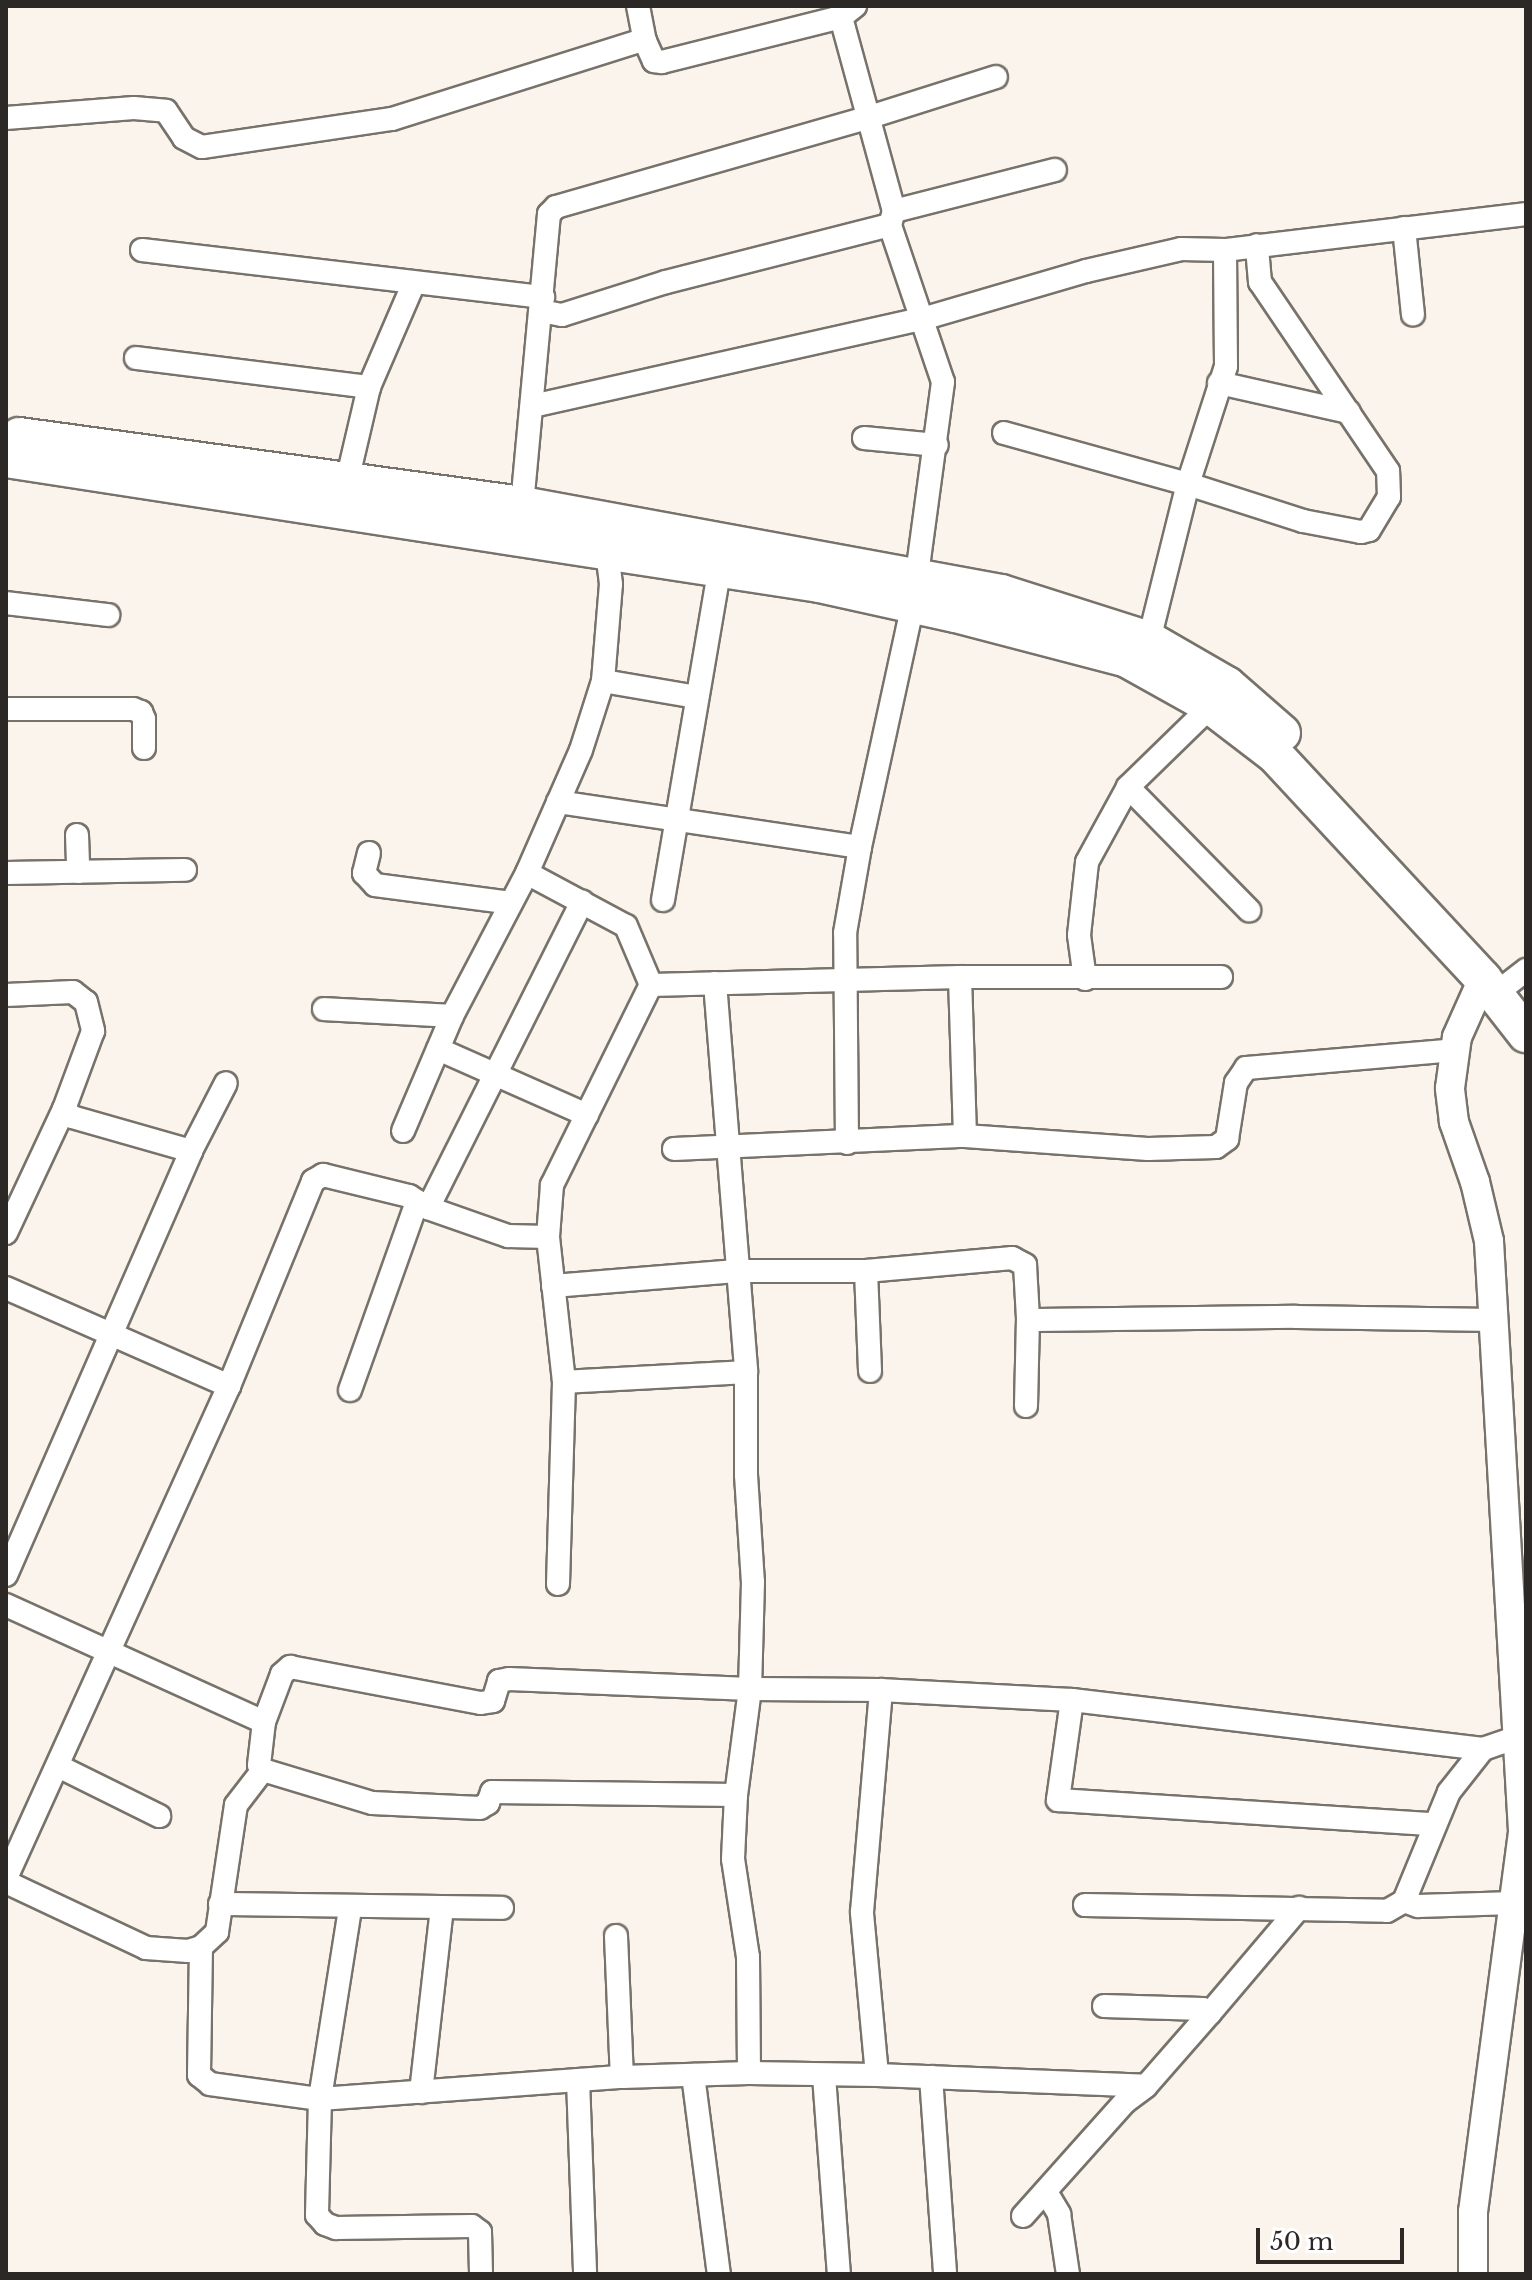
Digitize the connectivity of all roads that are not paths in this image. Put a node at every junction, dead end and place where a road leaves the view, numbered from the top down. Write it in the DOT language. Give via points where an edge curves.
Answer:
graph roads {
  1 [pos="638,6"];
  2 [pos="848,12"];
  3 [pos="645,41"];
  4 [pos="996,77"];
  5 [pos="870,117"];
  6 [pos="6,118"];
  7 [pos="1055,170"];
  8 [pos="1526,214"];
  9 [pos="892,218"];
  10 [pos="1404,228"];
  11 [pos="1257,245"];
  12 [pos="142,250"];
  13 [pos="1225,250"];
  14 [pos="413,285"];
  15 [pos="542,304"];
  16 [pos="1413,315"];
  17 [pos="922,319"];
  18 [pos="136,358"];
  19 [pos="1219,383"];
  20 [pos="369,387"];
  21 [pos="532,406"];
  22 [pos="1349,412"];
  23 [pos="1004,433"];
  24 [pos="6,434"];
  25 [pos="864,438"];
  26 [pos="937,445"];
  27 [pos="6,459"];
  28 [pos="347,481"];
  29 [pos="1188,484"];
  30 [pos="522,505"];
  31 [pos="570,530"];
  32 [pos="607,551"];
  33 [pos="720,568"];
  34 [pos="915,591"];
  35 [pos="6,603"];
  36 [pos="108,615"];
  37 [pos="1149,640"];
  38 [pos="603,681"];
  39 [pos="697,697"];
  40 [pos="1211,706"];
  41 [pos="6,709"];
  42 [pos="144,748"];
  43 [pos="1128,787"];
  44 [pos="558,802"];
  45 [pos="678,822"];
  46 [pos="77,835"];
  47 [pos="860,847"];
  48 [pos="369,853"];
  49 [pos="185,870"];
  50 [pos="78,872"];
  51 [pos="6,873"];
  52 [pos="527,873"];
  53 [pos="663,900"];
  54 [pos="582,902"];
  55 [pos="511,903"];
  56 [pos="1249,910"];
  57 [pos="960,977"];
  58 [pos="1221,977"];
  59 [pos="844,979"];
  60 [pos="1085,979"];
  61 [pos="715,983"];
  62 [pos="1511,984"];
  63 [pos="651,985"];
  64 [pos="6,995"];
  65 [pos="324,1009"];
  66 [pos="452,1016"];
  67 [pos="1526,1034"];
  68 [pos="438,1049"];
  69 [pos="1455,1050"];
  70 [pos="493,1074"];
  71 [pos="226,1083"];
  72 [pos="64,1109"];
  73 [pos="587,1115"];
  74 [pos="403,1131"];
  75 [pos="965,1136"];
  76 [pos="847,1143"];
  77 [pos="728,1148"];
  78 [pos="674,1149"];
  79 [pos="191,1151"];
  80 [pos="422,1205"];
  81 [pos="6,1233"];
  82 [pos="548,1237"];
  83 [pos="736,1271"];
  84 [pos="866,1271"];
  85 [pos="553,1286"];
  86 [pos="6,1288"];
  87 [pos="1028,1319"];
  88 [pos="1494,1320"];
  89 [pos="111,1337"];
  90 [pos="870,1371"];
  91 [pos="746,1372"];
  92 [pos="564,1382"];
  93 [pos="229,1386"];
  94 [pos="350,1390"];
  95 [pos="1026,1406"];
  96 [pos="6,1575"];
  97 [pos="558,1584"];
  98 [pos="6,1605"];
  99 [pos="106,1652"];
  100 [pos="750,1689"];
  101 [pos="881,1690"];
  102 [pos="1072,1700"];
  103 [pos="264,1722"];
  104 [pos="1518,1737"];
  105 [pos="1483,1749"];
  106 [pos="58,1766"];
  107 [pos="263,1770"];
  108 [pos="736,1795"];
  109 [pos="159,1816"];
  110 [pos="1433,1824"];
  111 [pos="6,1880"];
  112 [pos="1404,1901"];
  113 [pos="1514,1903"];
  114 [pos="220,1904"];
  115 [pos="1085,1905"];
  116 [pos="442,1908"];
  117 [pos="502,1908"];
  118 [pos="1299,1908"];
  119 [pos="350,1909"];
  120 [pos="616,1936"];
  121 [pos="201,1947"];
  122 [pos="1104,2006"];
  123 [pos="1210,2013"];
  124 [pos="749,2073"];
  125 [pos="693,2075"];
  126 [pos="877,2075"];
  127 [pos="824,2076"];
  128 [pos="622,2077"];
  129 [pos="931,2077"];
  130 [pos="578,2080"];
  131 [pos="1146,2086"];
  132 [pos="421,2092"];
  133 [pos="320,2099"];
  134 [pos="1046,2192"];
  135 [pos="1023,2216"];
  136 [pos="481,2274"];
  137 [pos="585,2274"];
  138 [pos="719,2274"];
  139 [pos="839,2274"];
  140 [pos="945,2274"];
  141 [pos="1068,2274"];
  142 [pos="1473,2274"];
  1 -- 3 [label="street"];
  2 -- 3 [label="street" via="662,62 654,61"];
  2 -- 5 [label="street"];
  3 -- 6 [label="street" via="392,119 202,147 184,138 166,111 134,108"];
  4 -- 5 [label="street"];
  5 -- 9 [label="street"];
  5 -- 15 [label="street" via="556,207 549,214"];
  7 -- 9 [label="street"];
  8 -- 10 [label="street"];
  9 -- 15 [label="street" via="562,315"];
  9 -- 17 [label="street"];
  10 -- 11 [label="street"];
  10 -- 16 [label="street"];
  11 -- 13 [label="street"];
  11 -- 22 [label="street" via="1260,282"];
  12 -- 14 [label="street"];
  13 -- 17 [label="street" via="1181,249"];
  13 -- 19 [label="street" via="1226,366"];
  14 -- 15 [label="street"];
  14 -- 20 [label="street"];
  15 -- 21 [label="street"];
  17 -- 21 [label="street"];
  17 -- 26 [label="street" via="943,382"];
  18 -- 20 [label="street"];
  19 -- 22 [label="street"];
  19 -- 29 [label="street"];
  20 -- 28 [label="street"];
  21 -- 30 [label="street"];
  22 -- 29 [label="street" via="1388,471 1389,497 1369,530 1303,521"];
  23 -- 29 [label="street"];
  24 -- 28 [label="highway"];
  25 -- 26 [label="street"];
  26 -- 34 [label="street"];
  27 -- 31 [label="highway"];
  28 -- 30 [label="highway"];
  29 -- 37 [label="street"];
  30 -- 31 [label="highway"];
  31 -- 32 [label="highway"];
  31 -- 34 [label="highway"];
  32 -- 33 [label="highway"];
  32 -- 38 [label="street" via="611,584"];
  33 -- 34 [label="highway" via="819,584"];
  33 -- 39 [label="street"];
  34 -- 37 [label="highway" via="1001,593"];
  34 -- 40 [label="highway" via="1127,659"];
  34 -- 47 [label="street"];
  35 -- 36 [label="street"];
  37 -- 62 [label="highway" via="1227,685 1308,756"];
  38 -- 39 [label="street"];
  38 -- 44 [label="street"];
  39 -- 45 [label="street"];
  40 -- 43 [label="street"];
  40 -- 62 [label="highway" via="1275,755"];
  41 -- 42 [label="street" via="133,709 144,719"];
  43 -- 56 [label="street"];
  43 -- 60 [label="street" via="1087,862 1079,935"];
  44 -- 45 [label="street"];
  44 -- 52 [label="street"];
  45 -- 47 [label="street"];
  45 -- 53 [label="street"];
  46 -- 50 [label="street"];
  47 -- 59 [label="street" via="845,933"];
  48 -- 55 [label="street" via="364,873 375,885"];
  49 -- 50 [label="street"];
  50 -- 51 [label="street"];
  52 -- 54 [label="street"];
  52 -- 55 [label="street"];
  54 -- 63 [label="street" via="626,926"];
  54 -- 70 [label="street"];
  55 -- 66 [label="street"];
  57 -- 59 [label="street"];
  57 -- 60 [label="street"];
  57 -- 75 [label="street"];
  58 -- 60 [label="street"];
  59 -- 61 [label="street"];
  59 -- 76 [label="street"];
  61 -- 63 [label="street"];
  61 -- 77 [label="street"];
  62 -- 67 [label="highway"];
  62 -- 69 [label="street" via="1468,1009"];
  63 -- 73 [label="street"];
  64 -- 72 [label="street" via="73,992 86,1002 93,1031"];
  65 -- 66 [label="street"];
  66 -- 68 [label="street"];
  68 -- 70 [label="street"];
  68 -- 74 [label="street"];
  69 -- 75 [label="street" via="1246,1068 1236,1083 1227,1139 1216,1147 1148,1149"];
  69 -- 88 [label="street" via="1450,1088 1454,1122 1489,1241"];
  70 -- 73 [label="street"];
  70 -- 80 [label="street"];
  71 -- 79 [label="street"];
  72 -- 79 [label="street" via="72,1117"];
  72 -- 81 [label="street"];
  73 -- 82 [label="street" via="552,1185"];
  75 -- 76 [label="street"];
  76 -- 77 [label="street"];
  77 -- 78 [label="street"];
  77 -- 83 [label="street"];
  79 -- 89 [label="street"];
  80 -- 82 [label="street" via="508,1236"];
  80 -- 93 [label="street" via="409,1196 323,1175 313,1181"];
  80 -- 94 [label="street"];
  82 -- 85 [label="street"];
  83 -- 84 [label="street"];
  83 -- 85 [label="street"];
  83 -- 91 [label="street"];
  84 -- 87 [label="street" via="1012,1258 1025,1265"];
  84 -- 90 [label="street"];
  85 -- 92 [label="street"];
  86 -- 89 [label="street"];
  87 -- 88 [label="street"];
  87 -- 95 [label="street"];
  88 -- 104 [label="street"];
  89 -- 93 [label="street"];
  89 -- 96 [label="street"];
  91 -- 92 [label="street"];
  91 -- 100 [label="street" via="753,1582"];
  92 -- 97 [label="street"];
  93 -- 99 [label="street"];
  98 -- 99 [label="street"];
  99 -- 103 [label="street"];
  99 -- 106 [label="street"];
  100 -- 101 [label="street"];
  100 -- 103 [label="street" via="509,1679 499,1681 493,1701 481,1703 290,1667 282,1674"];
  100 -- 108 [label="street"];
  101 -- 102 [label="street"];
  101 -- 126 [label="street" via="862,1912"];
  102 -- 105 [label="street"];
  102 -- 110 [label="street" via="1058,1800"];
  103 -- 107 [label="street" via="259,1765"];
  104 -- 105 [label="street"];
  104 -- 113 [label="street" via="1523,1831"];
  105 -- 110 [label="street" via="1449,1792"];
  106 -- 109 [label="street"];
  106 -- 111 [label="street"];
  107 -- 108 [label="street" via="372,1803 425,1806 480,1808 492,1792"];
  107 -- 114 [label="street" via="236,1805"];
  108 -- 124 [label="street" via="733,1859 748,1957"];
  110 -- 112 [label="street"];
  111 -- 121 [label="street" via="146,1948"];
  112 -- 113 [label="street" via="1418,1906"];
  112 -- 118 [label="street" via="1387,1911"];
  113 -- 142 [label="street" via="1473,2212"];
  114 -- 119 [label="street"];
  114 -- 121 [label="street" via="217,1932"];
  115 -- 118 [label="street"];
  116 -- 117 [label="street"];
  116 -- 119 [label="street"];
  116 -- 132 [label="street"];
  118 -- 123 [label="street"];
  119 -- 133 [label="street"];
  120 -- 128 [label="street"];
  121 -- 133 [label="street" via="199,2075 210,2084"];
  122 -- 123 [label="street"];
  123 -- 131 [label="street"];
  124 -- 125 [label="street"];
  124 -- 127 [label="street"];
  125 -- 128 [label="street"];
  125 -- 138 [label="street"];
  126 -- 127 [label="street"];
  126 -- 129 [label="street"];
  127 -- 139 [label="street"];
  128 -- 130 [label="street"];
  129 -- 131 [label="street"];
  129 -- 140 [label="street"];
  130 -- 132 [label="street"];
  130 -- 137 [label="street"];
  131 -- 134 [label="street" via="1125,2102"];
  132 -- 133 [label="street"];
  133 -- 136 [label="street" via="317,2215 325,2224 472,2226 480,2232"];
  134 -- 135 [label="street"];
  134 -- 141 [label="street" via="1059,2214"];
}
